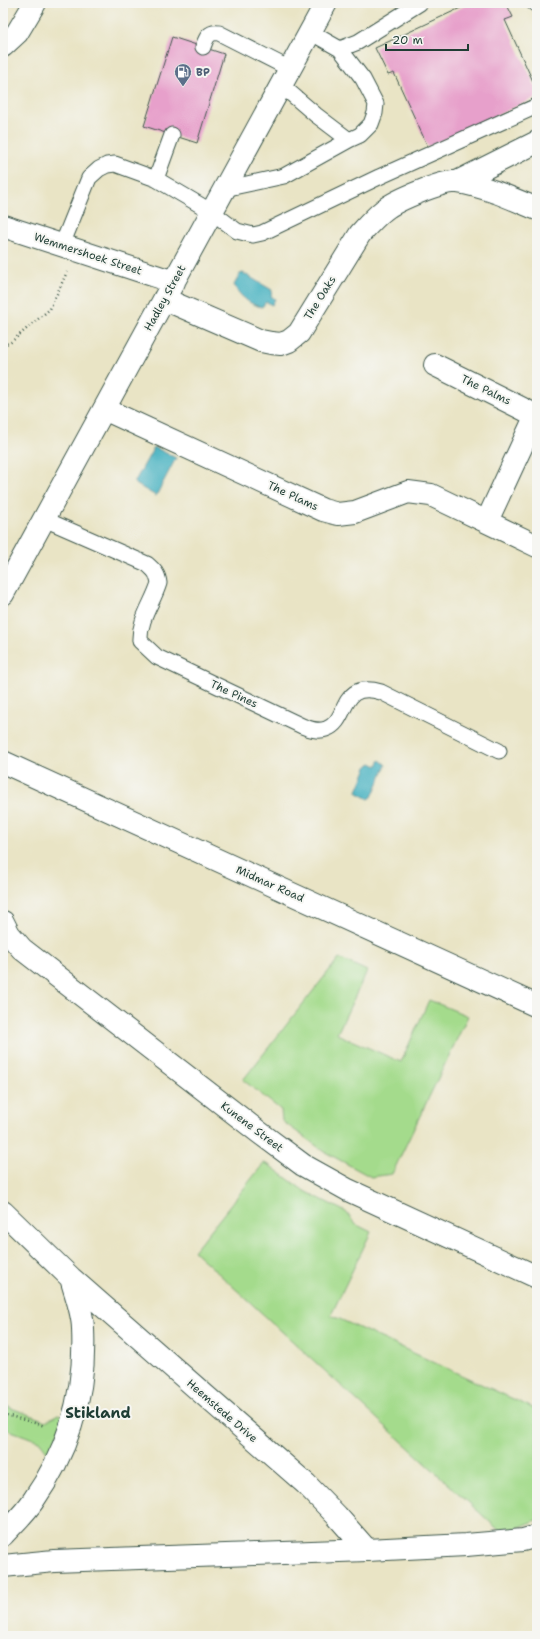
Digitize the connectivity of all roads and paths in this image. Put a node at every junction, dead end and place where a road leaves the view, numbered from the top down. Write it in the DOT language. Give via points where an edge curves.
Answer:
graph roads {
  1 [pos="35,3"];
  2 [pos="326,3"];
  3 [pos="420,3"];
  4 [pos="534,3"];
  5 [pos="537,5"];
  6 [pos="310,32"];
  7 [pos="3,46"];
  8 [pos="203,47"];
  9 [pos="340,49"];
  10 [pos="286,77"];
  11 [pos="537,106"];
  12 [pos="172,135"];
  13 [pos="349,140"];
  14 [pos="537,142"];
  15 [pos="156,179"];
  16 [pos="457,182"];
  17 [pos="224,189"];
  18 [pos="537,209"];
  19 [pos="212,212"];
  20 [pos="3,226"];
  21 [pos="69,247"];
  22 [pos="169,290"];
  23 [pos="3,345"];
  24 [pos="434,365"];
  25 [pos="104,409"];
  26 [pos="537,415"];
  27 [pos="44,519"];
  28 [pos="487,521"];
  29 [pos="537,546"];
  30 [pos="3,594"];
  31 [pos="499,752"];
  32 [pos="3,762"];
  33 [pos="3,922"];
  34 [pos="537,1006"];
  35 [pos="3,1212"];
  36 [pos="537,1277"];
  37 [pos="71,1278"];
  38 [pos="3,1414"];
  39 [pos="68,1432"];
  40 [pos="3,1535"];
  41 [pos="537,1536"];
  42 [pos="367,1550"];
  43 [pos="3,1566"];
  1 -- 7 [label="street" via="17,33"];
  2 -- 6 [label="street, Hadley Street"];
  3 -- 9 [label="lane" via="366,37"];
  4 -- 5 [label="lane"];
  6 -- 9 [label="lane"];
  6 -- 10 [label="street, Hadley Street"];
  8 -- 10 [label="lane" via="210,34 219,33"];
  9 -- 13 [label="lane" via="363,79 376,104 376,113 371,124 360,135"];
  10 -- 13 [label="lane" via="325,123"];
  10 -- 17 [label="street, Hadley Street"];
  11 -- 19 [label="lane" via="262,233 253,235 237,231"];
  12 -- 15 [label="lane"];
  13 -- 17 [label="lane" via="284,176"];
  14 -- 16 [label="street, The Oaks"];
  15 -- 19 [label="lane"];
  15 -- 21 [label="lane" via="115,164 98,169 89,178"];
  16 -- 18 [label="street, The Oaks" via="500,193"];
  16 -- 22 [label="street, The Oaks" via="435,186 400,201 372,220 360,234 298,333 281,344 261,341"];
  17 -- 19 [label="street, Hadley Street"];
  19 -- 22 [label="street, Hadley Street"];
  20 -- 21 [label="street, Wemmershoek Street"];
  21 -- 22 [label="street, Wemmershoek Street"];
  21 -- 23 [label="path" via="50,309 11,342"];
  22 -- 25 [label="street, Hadley Street"];
  24 -- 26 [label="street, The Palms"];
  25 -- 27 [label="street, Hadley Street"];
  25 -- 28 [label="street, The Plams" via="323,510 338,514 355,512 408,492 417,492 431,495"];
  26 -- 28 [label="street"];
  27 -- 30 [label="street, Hadley Street"];
  27 -- 31 [label="lane, The Pines" via="147,564 154,570 159,583 142,621 140,641 157,657 314,730 325,730 334,726 354,694 361,689 371,689"];
  28 -- 29 [label="street, The Plams"];
  32 -- 34 [label="street, Midmar Road"];
  33 -- 36 [label="street, Kunene Street" via="22,949 303,1165 348,1190"];
  35 -- 37 [label="street, Heemstede Drive"];
  37 -- 39 [label="street" via="83,1335 82,1373 74,1419"];
  37 -- 42 [label="street, Heemstede Drive" via="306,1484"];
  38 -- 39 [label="path"];
  39 -- 40 [label="street" via="57,1462 33,1502"];
  41 -- 42 [label="street" via="523,1540 466,1545"];
  42 -- 43 [label="street" via="54,1561"];
}
